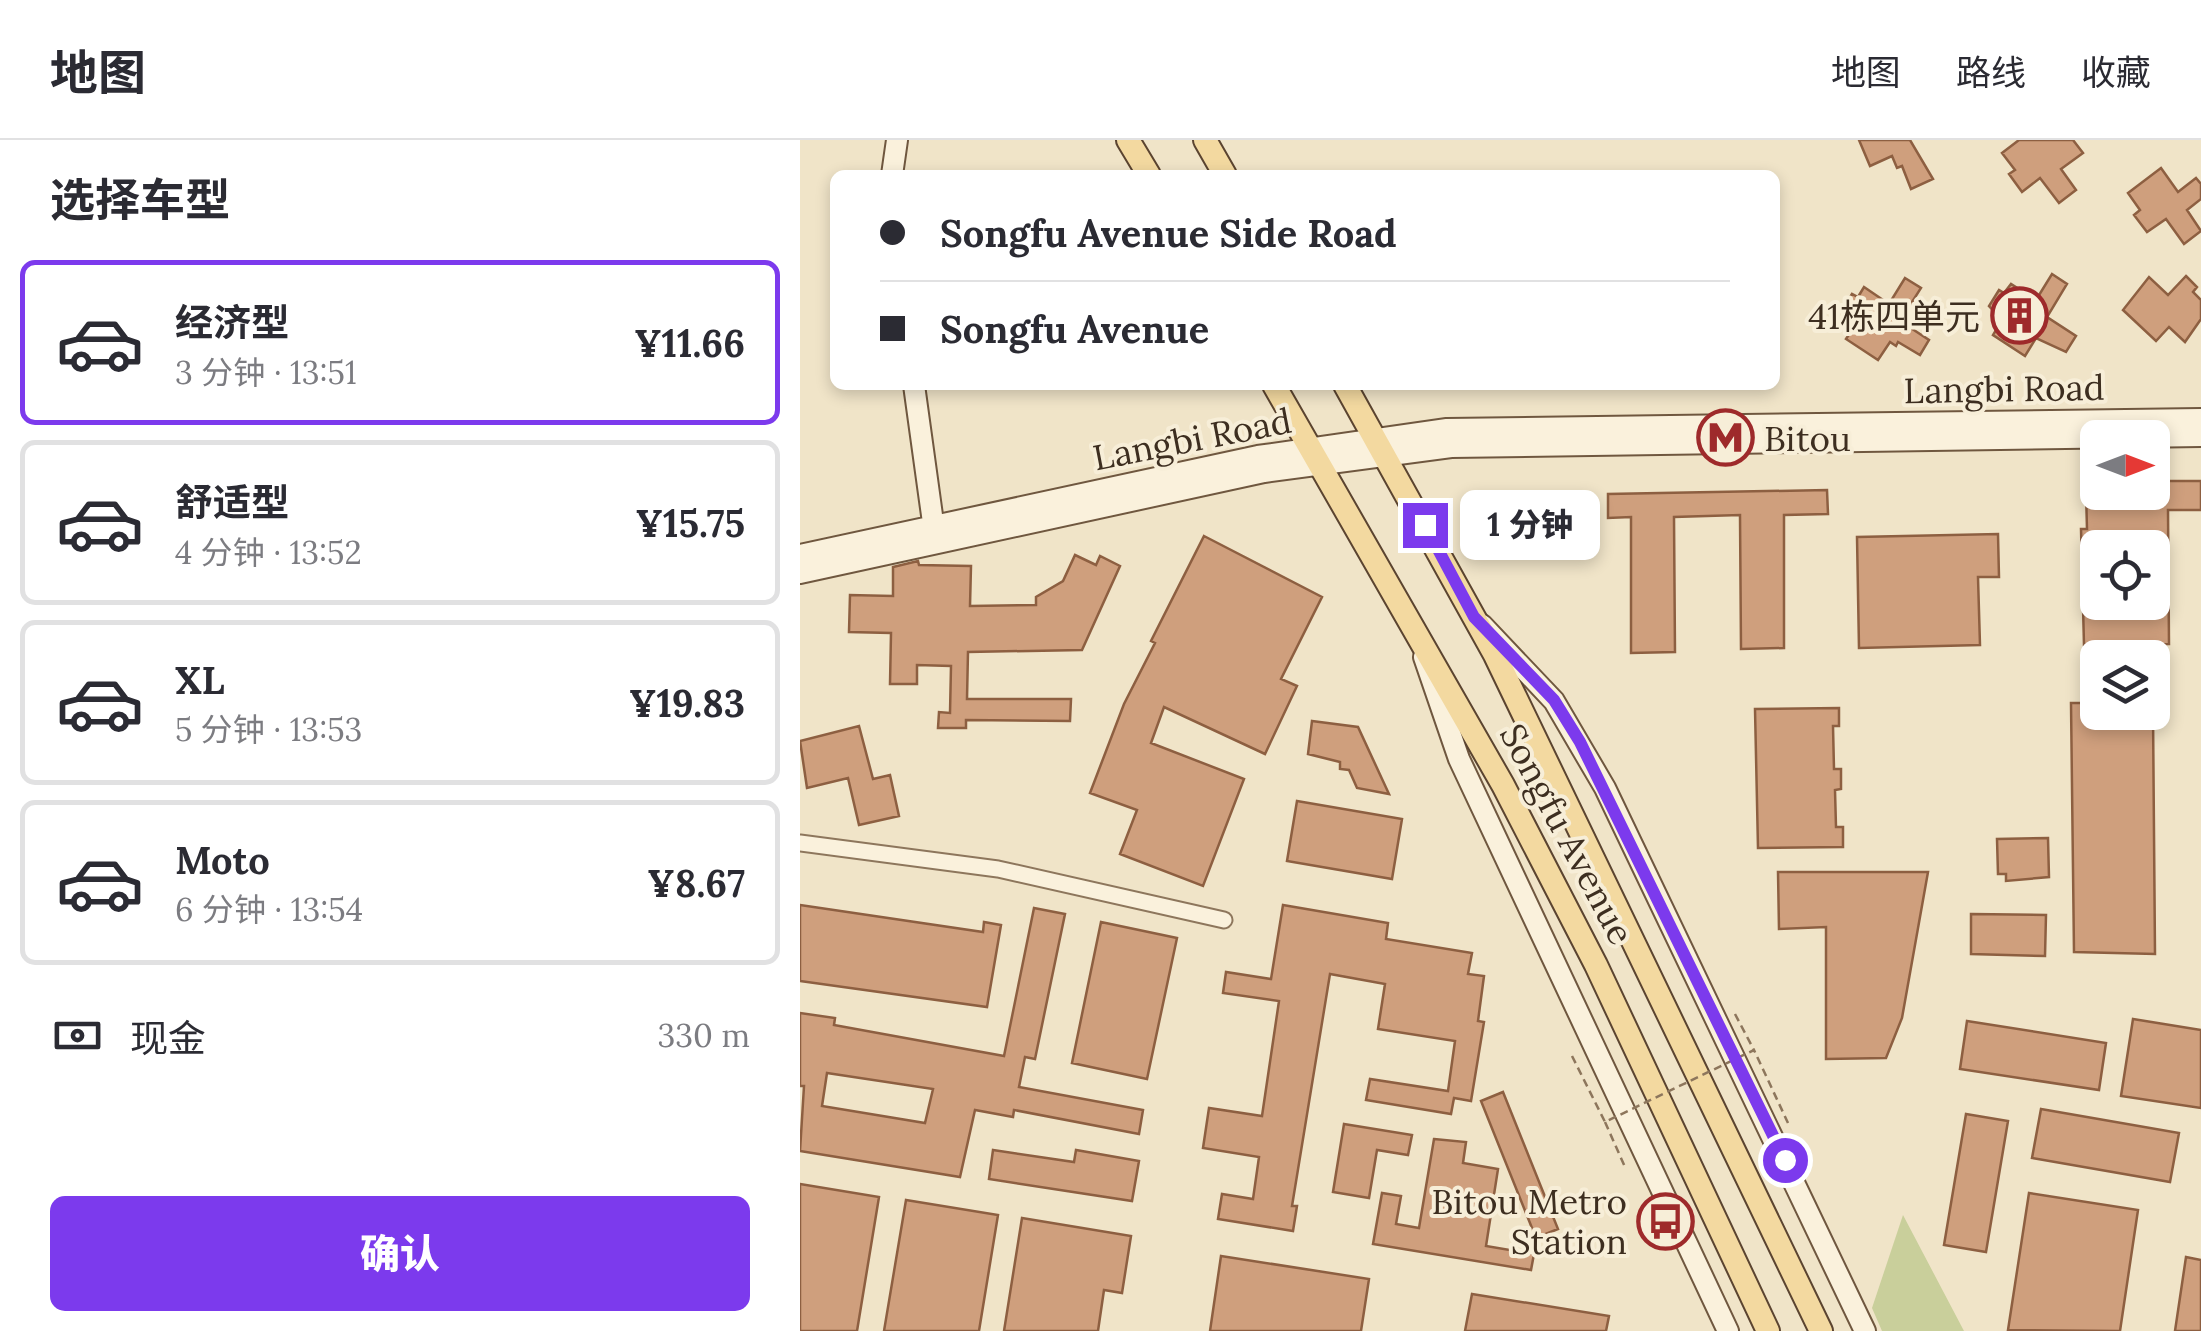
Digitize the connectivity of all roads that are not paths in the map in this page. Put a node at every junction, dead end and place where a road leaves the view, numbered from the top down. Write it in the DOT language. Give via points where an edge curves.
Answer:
graph roads {
  1 [pos="896,140"];
  2 [pos="1128,140"];
  3 [pos="1205,140"];
  4 [pos="893,170"];
  5 [pos="1146,170"];
  6 [pos="1222,170"];
  7 [pos="915,390"];
  8 [pos="1277,390"];
  9 [pos="1348,390"];
  10 [pos="2201,418"];
  11 [pos="2201,436"];
  12 [pos="1381,447"];
  13 [pos="1316,456"];
  14 [pos="935,533"];
  15 [pos="800,556"];
  16 [pos="800,573"];
  17 [pos="1474,617"];
  18 [pos="1418,631"];
  19 [pos="800,843"];
  20 [pos="1224,920"];
  21 [pos="1728,1331"];
  22 [pos="1768,1331"];
  23 [pos="1821,1331"];
  24 [pos="1865,1331"];
  1 -- 4 [label="street"];
  2 -- 5 [label="main road"];
  3 -- 6 [label="main road"];
  7 -- 14 [label="street"];
  8 -- 13 [label="main road, Songfu Avenue"];
  9 -- 12 [label="main road, Songfu Avenue"];
  10 -- 12 [label="street, Langbi Road" via="1447,428"];
  11 -- 12 [label="street, Langbi Road"];
  12 -- 13 [label="street, Langbi Road"];
  12 -- 17 [label="main road, Songfu Avenue"];
  13 -- 14 [label="street, Langbi Road"];
  13 -- 18 [label="main road, Songfu Avenue"];
  14 -- 15 [label="street, Langbi Road"];
  14 -- 16 [label="street, Langbi Road"];
  17 -- 23 [label="main road, Songfu Avenue"];
  17 -- 24 [label="street" via="1554,700 1605,788"];
  18 -- 21 [label="street" via="1460,760"];
  18 -- 22 [label="main road, Songfu Avenue" via="1596,966"];
  19 -- 20 [label="street" via="998,869"];
}
